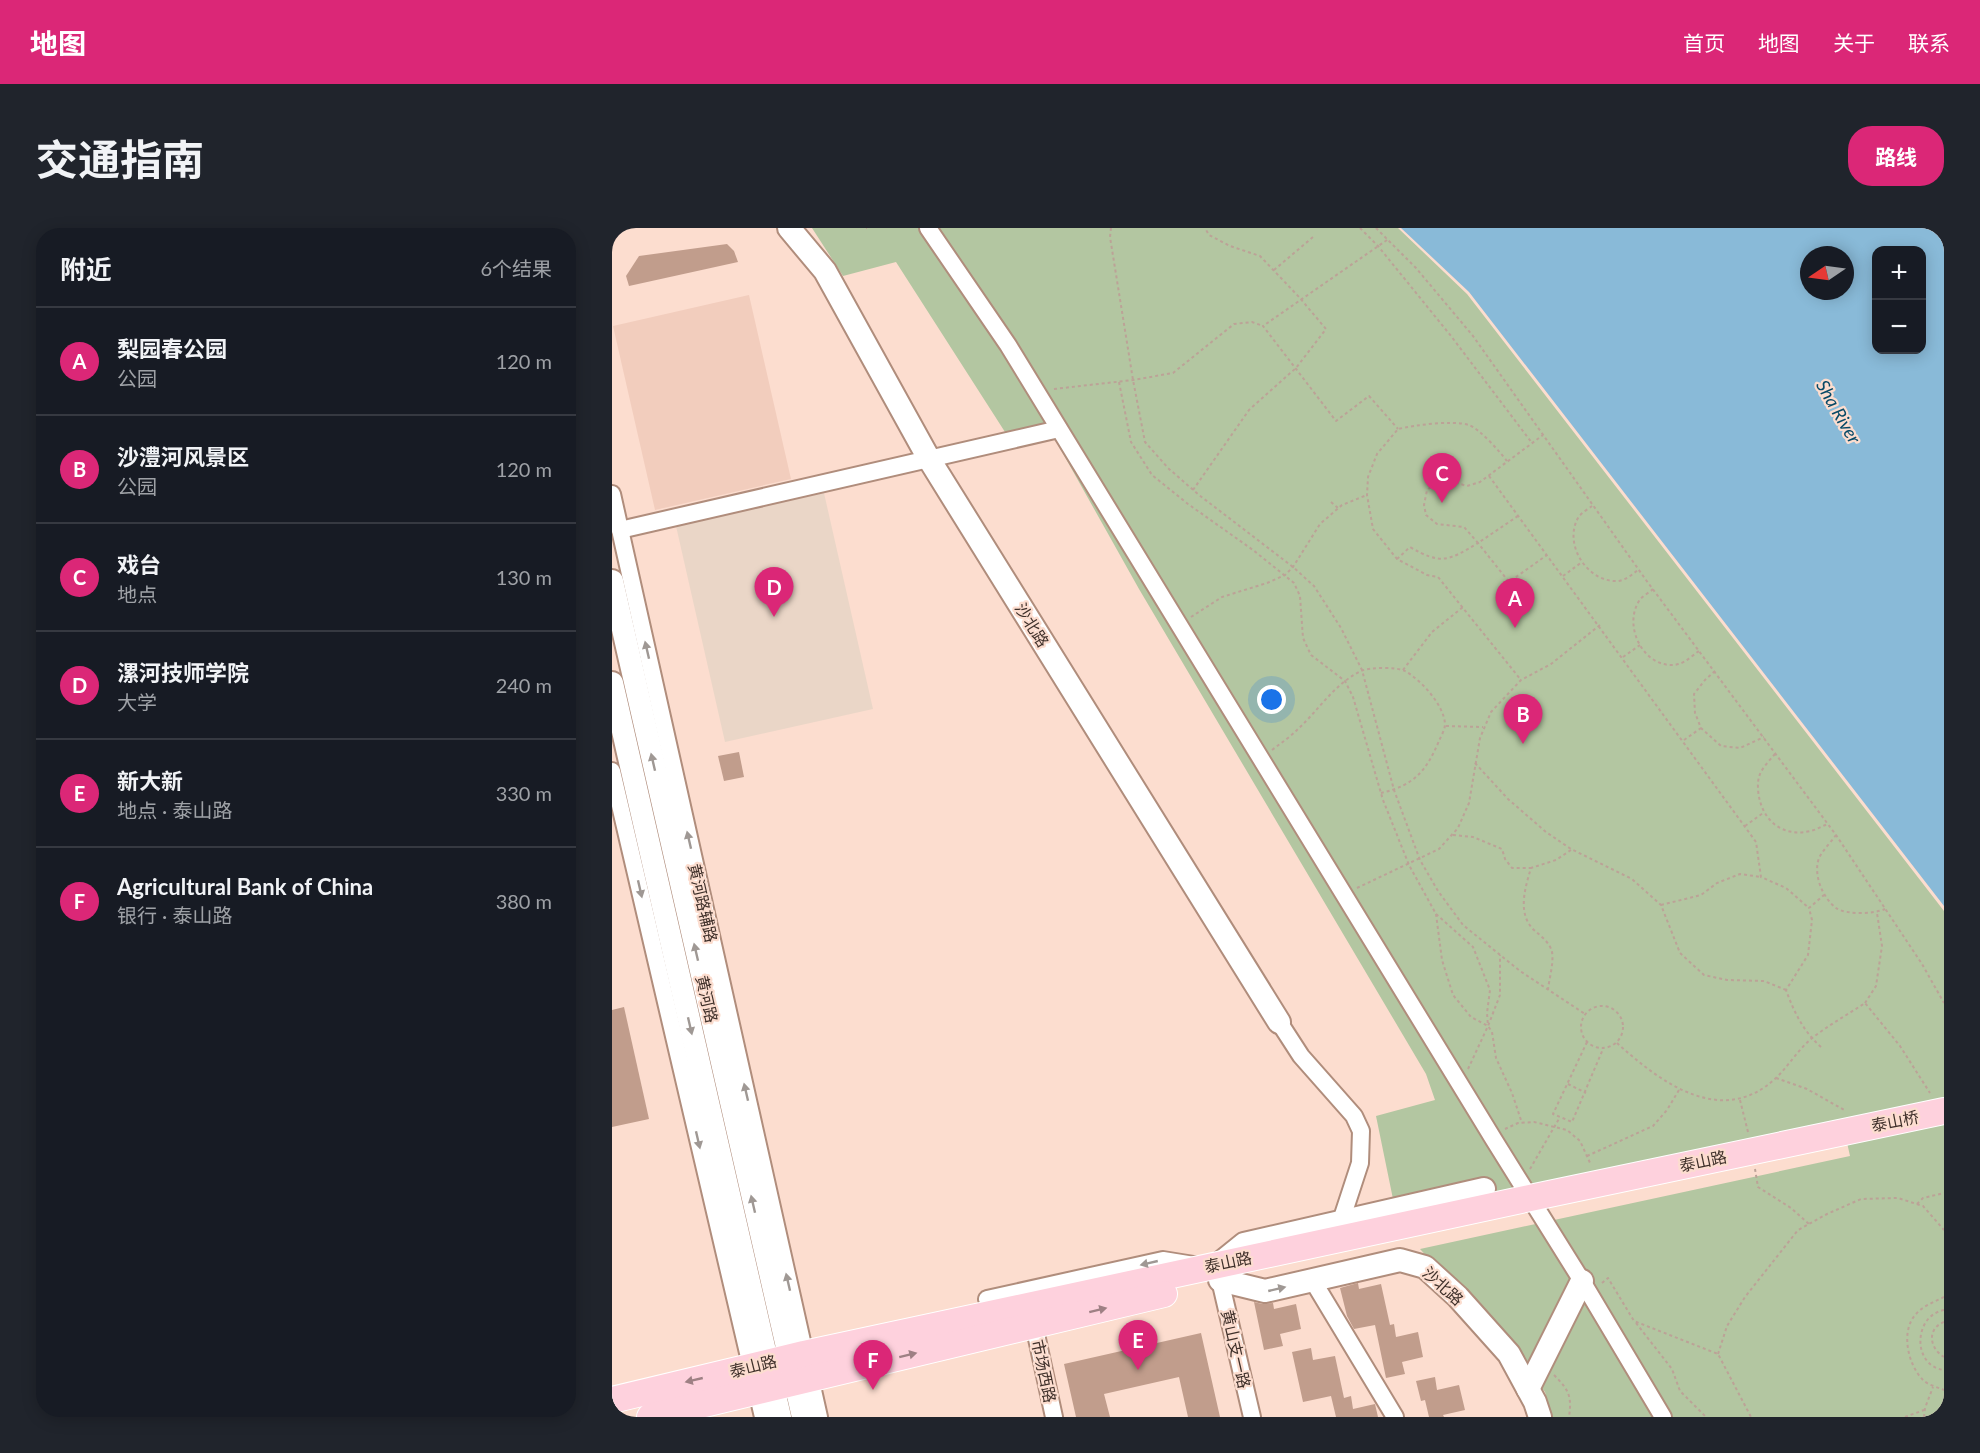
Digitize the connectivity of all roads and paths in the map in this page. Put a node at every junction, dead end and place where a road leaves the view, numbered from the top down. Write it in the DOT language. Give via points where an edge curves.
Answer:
graph roads {
  1 [pos="789,228"];
  2 [pos="928,228"];
  3 [pos="1111,228"];
  4 [pos="1205,228"];
  5 [pos="1360,228"];
  6 [pos="1376,228"];
  7 [pos="1312,237"];
  8 [pos="1388,240"];
  9 [pos="1378,246"];
  10 [pos="1274,270"];
  11 [pos="1301,299"];
  12 [pos="1263,326"];
  13 [pos="1296,368"];
  14 [pos="1133,380"];
  15 [pos="1119,382"];
  16 [pos="1036,391"];
  17 [pos="1059,429"];
  18 [pos="1398,429"];
  19 [pos="1543,435"];
  20 [pos="1532,443"];
  21 [pos="929,459"];
  22 [pos="1508,461"];
  23 [pos="1489,476"];
  24 [pos="1193,490"];
  25 [pos="612,494"];
  26 [pos="1367,495"];
  27 [pos="1331,502"];
  28 [pos="1593,506"];
  29 [pos="1338,508"];
  30 [pos="1518,516"];
  31 [pos="620,530"];
  32 [pos="1478,543"];
  33 [pos="1547,555"];
  34 [pos="1397,559"];
  35 [pos="1582,562"];
  36 [pos="1293,567"];
  37 [pos="1639,569"];
  38 [pos="1285,575"];
  39 [pos="1563,576"];
  40 [pos="612,581"];
  41 [pos="1653,589"];
  42 [pos="1463,607"];
  43 [pos="1179,624"];
  44 [pos="1600,625"];
  45 [pos="1640,645"];
  46 [pos="1699,651"];
  47 [pos="1623,657"];
  48 [pos="1362,670"];
  49 [pos="1403,670"];
  50 [pos="1715,671"];
  51 [pos="1521,680"];
  52 [pos="1345,681"];
  53 [pos="612,683"];
  54 [pos="1446,726"];
  55 [pos="1484,727"];
  56 [pos="1701,728"];
  57 [pos="1764,737"];
  58 [pos="1683,741"];
  59 [pos="1776,754"];
  60 [pos="1261,759"];
  61 [pos="1475,763"];
  62 [pos="612,771"];
  63 [pos="1394,790"];
  64 [pos="1381,793"];
  65 [pos="1763,813"];
  66 [pos="1828,824"];
  67 [pos="1745,826"];
  68 [pos="1453,834"];
  69 [pos="1836,835"];
  70 [pos="1571,849"];
  71 [pos="1420,860"];
  72 [pos="1409,865"];
  73 [pos="1531,868"];
  74 [pos="1761,877"];
  75 [pos="1343,894"];
  76 [pos="1824,895"];
  77 [pos="1661,905"];
  78 [pos="1809,908"];
  79 [pos="1885,909"];
  80 [pos="1877,913"];
  81 [pos="1436,914"];
  82 [pos="1500,955"];
  83 [pos="1548,990"];
  84 [pos="1786,990"];
  85 [pos="1865,1003"];
  86 [pos="1944,1003"];
  87 [pos="1585,1014"];
  88 [pos="1279,1022"];
  89 [pos="1488,1026"];
  90 [pos="1812,1039"];
  91 [pos="1587,1042"];
  92 [pos="1617,1043"];
  93 [pos="1821,1047"];
  94 [pos="1603,1049"];
  95 [pos="1776,1078"];
  96 [pos="1568,1084"];
  97 [pos="1461,1085"];
  98 [pos="1679,1089"];
  99 [pos="1586,1093"];
  100 [pos="1740,1100"];
  101 [pos="1939,1105"];
  102 [pos="1560,1117"];
  103 [pos="1522,1123"];
  104 [pos="1944,1125"];
  105 [pos="1555,1126"];
  106 [pos="1848,1129"];
  107 [pos="1749,1133"];
  108 [pos="1491,1136"];
  109 [pos="1587,1156"];
  110 [pos="1754,1163"];
  111 [pos="1593,1168"];
  112 [pos="1484,1190"];
  113 [pos="1944,1193"];
  114 [pos="1530,1197"];
  115 [pos="1917,1204"];
  116 [pos="1341,1221"];
  117 [pos="1809,1224"];
  118 [pos="1944,1230"];
  119 [pos="1215,1271"];
  120 [pos="1312,1281"];
  121 [pos="1591,1282"];
  122 [pos="1944,1297"];
  123 [pos="1944,1310"];
  124 [pos="1634,1321"];
  125 [pos="1944,1322"];
  126 [pos="1034,1325"];
  127 [pos="783,1354"];
  128 [pos="1718,1354"];
  129 [pos="1944,1357"];
  130 [pos="1541,1363"];
  131 [pos="1944,1370"];
  132 [pos="784,1386"];
  133 [pos="1933,1386"];
  134 [pos="1528,1389"];
  135 [pos="1944,1390"];
  136 [pos="612,1400"];
  137 [pos="1924,1410"];
  138 [pos="650,1417"];
  139 [pos="763,1417"];
  140 [pos="780,1417"];
  141 [pos="802,1417"];
  142 [pos="819,1417"];
  143 [pos="1054,1417"];
  144 [pos="1252,1417"];
  145 [pos="1395,1417"];
  146 [pos="1540,1417"];
  147 [pos="1569,1417"];
  148 [pos="1663,1417"];
  149 [pos="1706,1417"];
  150 [pos="1750,1417"];
  151 [pos="1905,1417"];
  152 [pos="1924,1417"];
  1 -- 21 [label="street, 沙北路" via="825,271"];
  2 -- 16 [label="street"];
  3 -- 14 [label="path"];
  4 -- 10 [label="path" via="1209,235 1230,246 1260,256"];
  5 -- 9 [label="path"];
  6 -- 8 [label="path"];
  7 -- 10 [label="path"];
  8 -- 9 [label="path"];
  8 -- 19 [label="path" via="1473,336"];
  9 -- 11 [label="path"];
  9 -- 20 [label="path"];
  10 -- 11 [label="path"];
  11 -- 12 [label="path"];
  11 -- 13 [label="path" via="1326,329"];
  12 -- 13 [label="path"];
  12 -- 14 [label="path" via="1252,322 1234,324 1173,373"];
  13 -- 18 [label="path" via="1336,421 1369,396"];
  13 -- 24 [label="path" via="1249,410"];
  14 -- 15 [label="path"];
  14 -- 24 [label="path" via="1145,442"];
  15 -- 16 [label="path"];
  15 -- 38 [label="path" via="1131,442 1152,475"];
  16 -- 17 [label="street"];
  17 -- 21 [label="street"];
  17 -- 43 [label="street"];
  18 -- 22 [label="path" via="1439,423 1471,425"];
  18 -- 26 [label="path" via="1377,454 1368,477"];
  19 -- 20 [label="path"];
  19 -- 28 [label="path"];
  20 -- 22 [label="path"];
  21 -- 31 [label="street"];
  21 -- 88 [label="street, 沙北路"];
  22 -- 23 [label="path"];
  23 -- 30 [label="path"];
  23 -- 32 [label="path" via="1467,486 1447,480 1432,486 1424,504 1426,515 1437,524 1464,527"];
  24 -- 36 [label="path"];
  25 -- 31 [label="street, 黄河路辅路"];
  26 -- 29 [label="path"];
  26 -- 34 [label="path" via="1373,529"];
  27 -- 29 [label="path"];
  28 -- 35 [label="path" via="1578,516 1574,531 1576,552"];
  28 -- 37 [label="path"];
  29 -- 36 [label="path" via="1320,524"];
  30 -- 32 [label="path"];
  30 -- 33 [label="path"];
  127 -- 31 [label="street, 黄河路辅路, one-way"];
  32 -- 33 [label="path" via="1509,582"];
  32 -- 34 [label="path" via="1446,560 1428,558 1410,548"];
  33 -- 39 [label="path"];
  34 -- 42 [label="path" via="1438,577"];
  35 -- 37 [label="path" via="1598,577 1618,581"];
  35 -- 39 [label="path"];
  36 -- 38 [label="path"];
  36 -- 48 [label="path" via="1314,586"];
  37 -- 41 [label="path"];
  38 -- 43 [label="path" via="1222,597"];
  38 -- 52 [label="path" via="1300,596 1303,638 1311,655"];
  39 -- 44 [label="path"];
  127 -- 40 [label="street, 黄河路, one-way"];
  41 -- 45 [label="path" via="1639,600 1632,619"];
  41 -- 46 [label="path"];
  42 -- 49 [label="path" via="1432,633"];
  42 -- 51 [label="path"];
  43 -- 60 [label="street"];
  44 -- 47 [label="path"];
  44 -- 51 [label="path" via="1551,664"];
  45 -- 46 [label="path" via="1648,657 1664,665 1681,664"];
  45 -- 47 [label="path"];
  46 -- 50 [label="path"];
  47 -- 58 [label="path"];
  48 -- 49 [label="path"];
  48 -- 52 [label="path"];
  48 -- 63 [label="path"];
  49 -- 54 [label="path" via="1426,688"];
  50 -- 56 [label="path" via="1694,694"];
  50 -- 57 [label="path"];
  51 -- 55 [label="path" via="1491,712"];
  52 -- 60 [label="path" via="1297,730"];
  52 -- 64 [label="path"];
  53 -- 127 [label="street, 黄河路, one-way"];
  54 -- 55 [label="path"];
  54 -- 63 [label="path" via="1430,762 1419,776"];
  55 -- 61 [label="path"];
  56 -- 57 [label="path" via="1721,746 1740,748"];
  56 -- 58 [label="path"];
  57 -- 59 [label="path"];
  58 -- 67 [label="path"];
  59 -- 65 [label="path" via="1759,777"];
  59 -- 66 [label="path"];
  60 -- 75 [label="street"];
  61 -- 68 [label="path" via="1469,803"];
  61 -- 70 [label="path" via="1508,799"];
  62 -- 127 [label="street, 黄河路辅路, one-way"];
  63 -- 64 [label="path"];
  63 -- 71 [label="path"];
  64 -- 72 [label="path"];
  65 -- 66 [label="path" via="1774,826 1790,832 1810,831"];
  65 -- 67 [label="path"];
  66 -- 69 [label="path"];
  67 -- 74 [label="path" via="1756,842"];
  68 -- 71 [label="path" via="1440,849"];
  68 -- 73 [label="path" via="1502,849 1512,868"];
  69 -- 76 [label="path" via="1819,858 1817,877"];
  69 -- 79 [label="path"];
  70 -- 73 [label="path" via="1556,860"];
  70 -- 77 [label="path" via="1632,879"];
  71 -- 72 [label="path"];
  71 -- 82 [label="path" via="1463,925"];
  72 -- 75 [label="path"];
  72 -- 81 [label="path"];
  73 -- 83 [label="path" via="1523,912 1552,952"];
  74 -- 77 [label="path" via="1740,874 1701,895"];
  74 -- 78 [label="path" via="1786,888"];
  75 -- 97 [label="street"];
  76 -- 78 [label="path"];
  76 -- 80 [label="path" via="1837,909"];
  77 -- 84 [label="path" via="1680,953 1704,975 1764,981"];
  78 -- 84 [label="path" via="1812,920 1808,956"];
  79 -- 80 [label="path"];
  79 -- 86 [label="path"];
  80 -- 85 [label="path" via="1882,946 1876,986"];
  81 -- 89 [label="path" via="1453,995 1471,1017"];
  81 -- 89 [label="path" via="1473,947 1491,990"];
  82 -- 83 [label="path"];
  82 -- 89 [label="path" via="1500,995"];
  83 -- 87 [label="path"];
  84 -- 90 [label="path"];
  85 -- 90 [label="path"];
  85 -- 101 [label="path" via="1900,1046"];
  87 -- 91 [label="path" via="1581,1031"];
  87 -- 92 [label="path" via="1602,1005 1619,1014 1624,1026"];
  88 -- 116 [label="street" via="1301,1056 1354,1116 1361,1131 1360,1163"];
  89 -- 97 [label="path"];
  89 -- 103 [label="path" via="1496,1058"];
  90 -- 93 [label="path"];
  90 -- 95 [label="path"];
  91 -- 94 [label="path"];
  91 -- 96 [label="path"];
  92 -- 94 [label="path"];
  92 -- 98 [label="path" via="1645,1068"];
  94 -- 99 [label="path"];
  95 -- 100 [label="path"];
  95 -- 106 [label="path" via="1806,1089 1843,1111"];
  96 -- 99 [label="path"];
  96 -- 102 [label="path" via="1553,1114"];
  97 -- 108 [label="street"];
  98 -- 100 [label="path" via="1714,1101"];
  98 -- 109 [label="path" via="1653,1126"];
  99 -- 102 [label="path" via="1572,1122"];
  100 -- 107 [label="path"];
  101 -- 106 [label="main road, 泰山桥"];
  102 -- 105 [label="path"];
  103 -- 105 [label="path"];
  103 -- 108 [label="path"];
  104 -- 106 [label="main road, 泰山桥"];
  105 -- 109 [label="path" via="1580,1141"];
  105 -- 114 [label="path"];
  106 -- 110 [label="main road, 泰山路"];
  106 -- 114 [label="main road, 泰山路"];
  108 -- 114 [label="street"];
  109 -- 111 [label="path"];
  110 -- 114 [label="main road, 泰山路"];
  110 -- 117 [label="path" via="1758,1186"];
  112 -- 116 [label="street"];
  113 -- 115 [label="path" via="1923,1198"];
  114 -- 119 [label="main road, 泰山路"];
  114 -- 121 [label="street"];
  115 -- 117 [label="path" via="1898,1198 1861,1199"];
  115 -- 118 [label="path"];
  116 -- 119 [label="street" via="1244,1244"];
  117 -- 128 [label="path" via="1798,1230 1745,1297 1727,1326"];
  119 -- 120 [label="street, 沙北路, one-way" via="1265,1292"];
  126 -- 119 [label="main road, 泰山路, one-way"];
  119 -- 127 [label="main road, 泰山路, one-way" via="998,1304"];
  119 -- 144 [label="street, 黄山支一路"];
  120 -- 134 [label="street, 沙北路" via="1400,1260 1425,1267 1509,1354"];
  120 -- 145 [label="street"];
  121 -- 124 [label="path" via="1608,1278"];
  121 -- 130 [label="street"];
  121 -- 148 [label="street"];
  122 -- 133 [label="path" via="1914,1315 1906,1333 1916,1368"];
  123 -- 131 [label="path" via="1928,1318 1920,1333 1921,1351 1928,1363"];
  124 -- 128 [label="path"];
  124 -- 149 [label="path" via="1672,1369 1684,1397"];
  125 -- 129 [label="path" via="1933,1331 1932,1343"];
  132 -- 126 [label="main road, 泰山路, one-way"];
  126 -- 143 [label="street, 市场西路"];
  127 -- 132 [label="street, 黄河路"];
  127 -- 132 [label="street, 黄河路辅路"];
  127 -- 136 [label="main road, 泰山路, one-way"];
  128 -- 150 [label="path"];
  130 -- 134 [label="street"];
  130 -- 147 [label="path" via="1567,1388 1571,1402"];
  132 -- 138 [label="main road, 泰山路"];
  132 -- 139 [label="street, 黄河路辅路"];
  132 -- 140 [label="street, 黄河路"];
  132 -- 141 [label="street, 黄河路"];
  132 -- 142 [label="street, 黄河路辅路"];
  133 -- 135 [label="path"];
  133 -- 137 [label="path"];
  134 -- 146 [label="street, 沙北路"];
  137 -- 151 [label="path"];
  137 -- 152 [label="path"];
}
